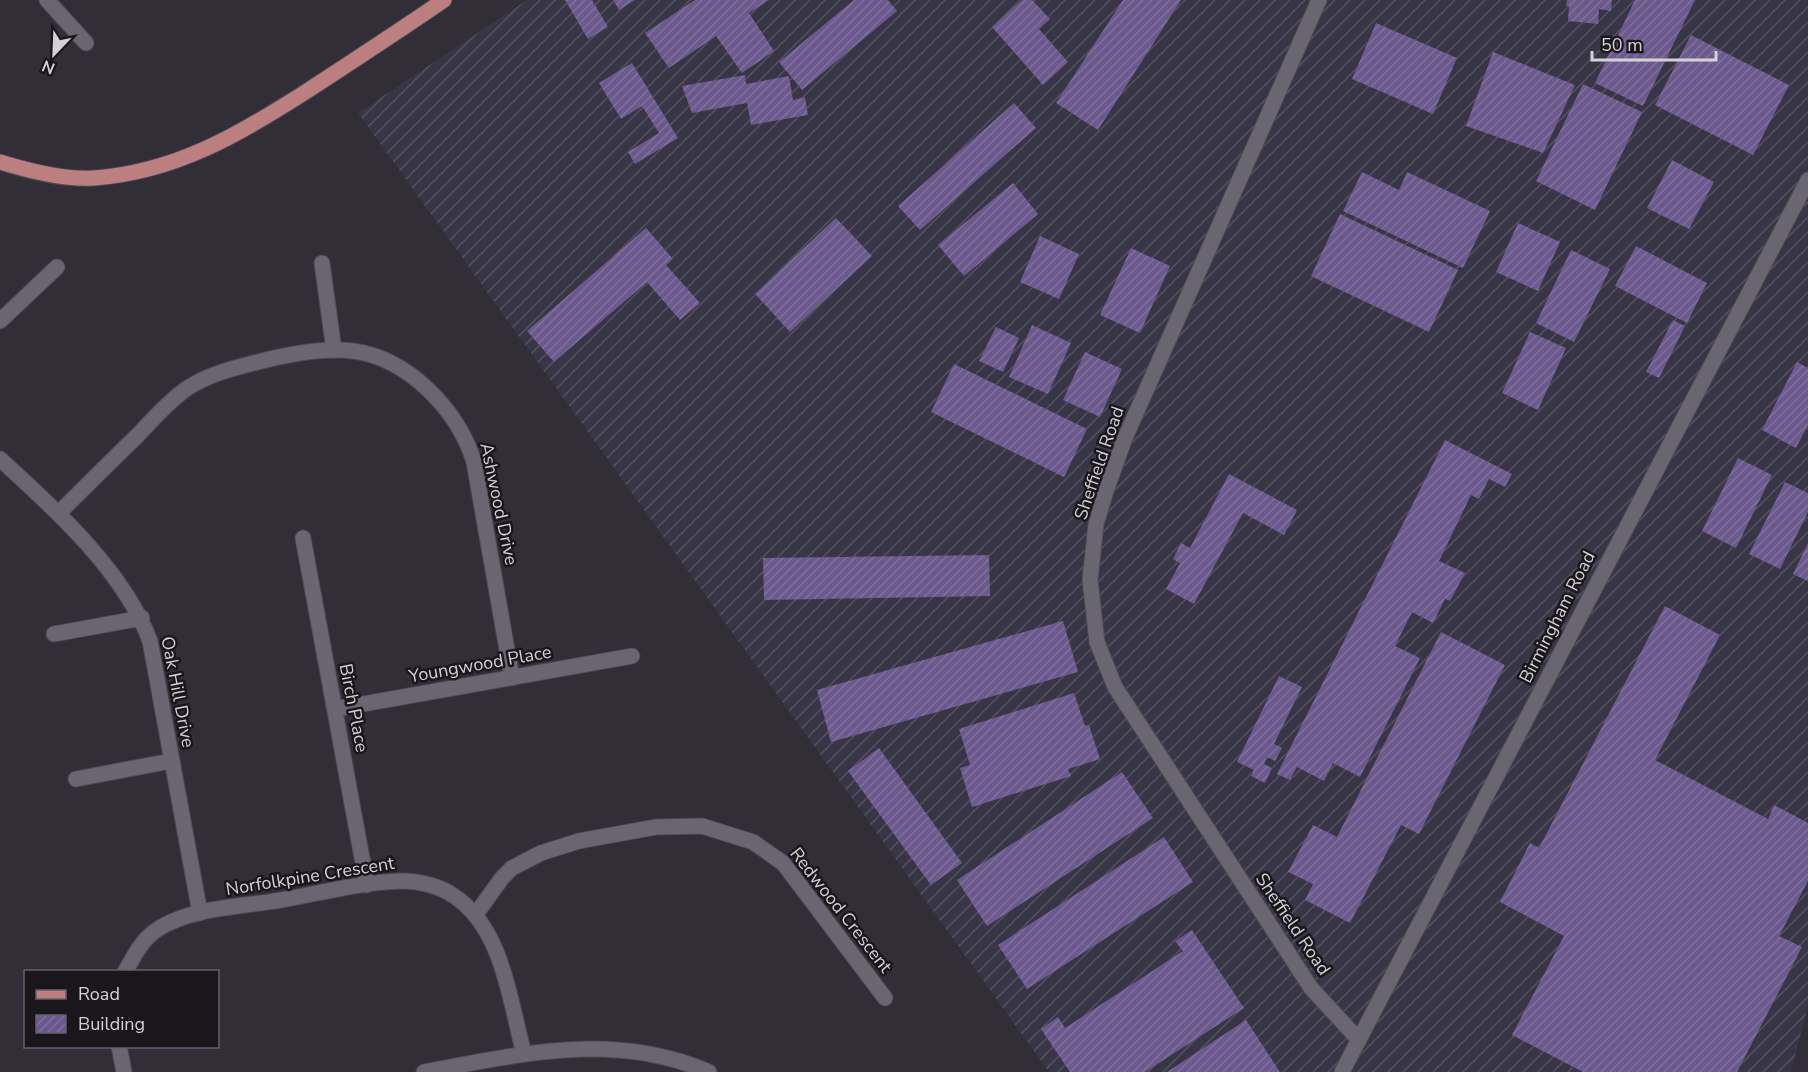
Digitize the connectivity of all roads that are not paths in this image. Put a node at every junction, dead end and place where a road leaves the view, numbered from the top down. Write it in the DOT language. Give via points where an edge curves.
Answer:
graph roads {
  1 [pos="47,0"];
  2 [pos="444,0"];
  3 [pos="1320,0"];
  4 [pos="86,43"];
  5 [pos="0,162"];
  6 [pos="1808,180"];
  7 [pos="322,263"];
  8 [pos="57,267"];
  9 [pos="0,321"];
  10 [pos="334,350"];
  11 [pos="0,459"];
  12 [pos="59,513"];
  13 [pos="303,538"];
  14 [pos="142,618"];
  15 [pos="54,634"];
  16 [pos="632,657"];
  17 [pos="512,678"];
  18 [pos="334,709"];
  19 [pos="171,761"];
  20 [pos="76,778"];
  21 [pos="367,885"];
  22 [pos="200,913"];
  23 [pos="476,914"];
  24 [pos="126,970"];
  25 [pos="885,998"];
  26 [pos="1359,1040"];
  27 [pos="119,1048"];
  28 [pos="524,1054"];
  29 [pos="124,1072"];
  30 [pos="424,1072"];
  31 [pos="709,1072"];
  32 [pos="1342,1072"];
  1 -- 4 [label="street"];
  2 -- 5 [label="main road" via="261,122 202,152 93,178 61,176"];
  3 -- 26 [label="street, Sheffield Road" via="1125,438 1096,524 1090,580 1097,642 1115,687 1311,988"];
  6 -- 26 [label="street, Birmingham Road"];
  7 -- 10 [label="street"];
  8 -- 9 [label="street"];
  10 -- 12 [label="street, Ashwood Drive" via="272,358 216,374 186,389"];
  10 -- 17 [label="street, Ashwood Drive" via="366,353 398,368 431,394 460,427 474,462"];
  11 -- 12 [label="street, Oak Hill Drive"];
  12 -- 14 [label="street, Oak Hill Drive"];
  13 -- 18 [label="street, Birch Place"];
  14 -- 15 [label="street"];
  14 -- 19 [label="street, Oak Hill Drive" via="150,641"];
  16 -- 17 [label="street, Youngwood Place"];
  17 -- 18 [label="street, Youngwood Place"];
  18 -- 21 [label="street, Birch Place"];
  19 -- 20 [label="street"];
  19 -- 22 [label="street, Oak Hill Drive"];
  21 -- 22 [label="street, Norfolkpine Crescent"];
  21 -- 23 [label="street, Norfolkpine Crescent" via="422,883 454,896"];
  22 -- 24 [label="street, Norfolkpine Crescent" via="158,929 146,939"];
  23 -- 25 [label="street, Redwood Crescent" via="512,868 542,853 579,841 656,827 718,829 753,842 783,863"];
  23 -- 28 [label="street, Norfolkpine Crescent" via="497,956"];
  26 -- 32 [label="street, Birmingham Road"];
  27 -- 29 [label="street"];
  28 -- 30 [label="street"];
  28 -- 31 [label="street" via="568,1049 637,1050"];
}
